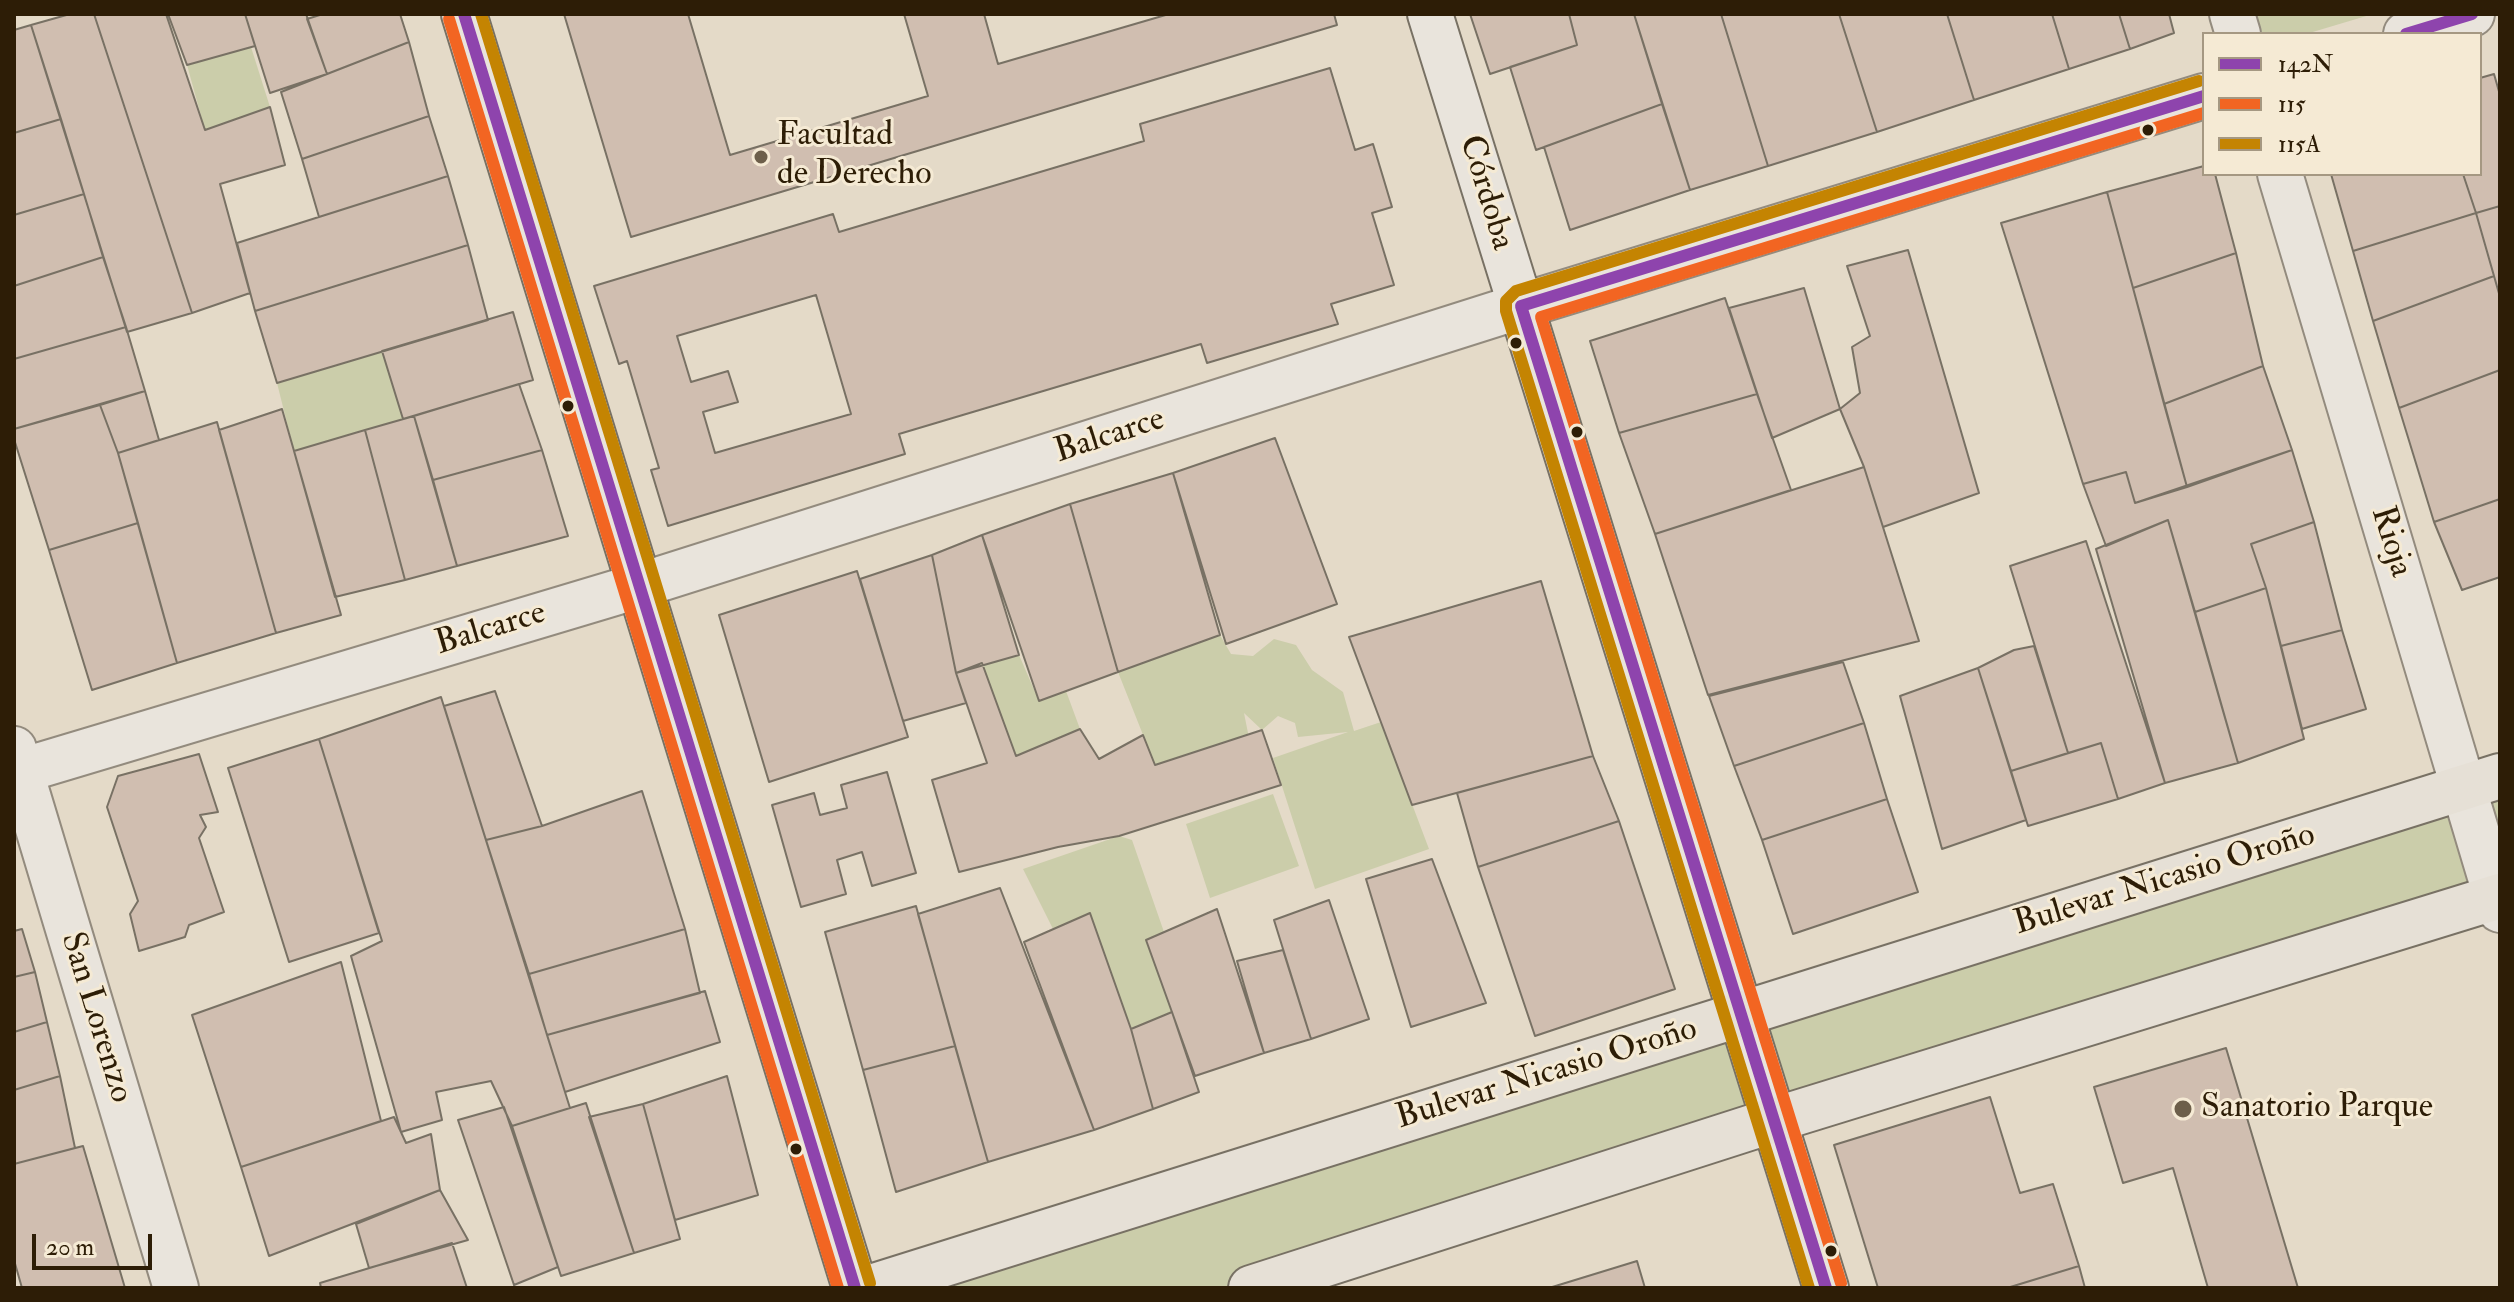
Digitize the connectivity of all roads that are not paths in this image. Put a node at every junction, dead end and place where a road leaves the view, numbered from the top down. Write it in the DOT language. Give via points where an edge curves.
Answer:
graph roads {
  1 [pos="464,14"];
  2 [pos="1430,14"];
  3 [pos="2472,14"];
  4 [pos="2413,32"];
  5 [pos="2202,97"];
  6 [pos="2281,176"];
  7 [pos="1521,306"];
  8 [pos="638,586"];
  9 [pos="16,764"];
  10 [pos="2482,781"];
  11 [pos="2499,901"];
  12 [pos="1742,1014"];
  13 [pos="1774,1120"];
  14 [pos="176,1288"];
  15 [pos="855,1288"];
  16 [pos="868,1288"];
  17 [pos="1251,1288"];
  18 [pos="1826,1288"];
  1 -- 8 [label="street"];
  2 -- 7 [label="street, Córdoba"];
  3 -- 4 [label="street"];
  5 -- 7 [label="street, Balcarce"];
  6 -- 10 [label="street, Rioja"];
  7 -- 8 [label="street, Balcarce"];
  7 -- 12 [label="street, Córdoba"];
  8 -- 9 [label="street, Balcarce"];
  8 -- 15 [label="street"];
  9 -- 14 [label="street, San Lorenzo"];
  10 -- 11 [label="street, Rioja"];
  10 -- 12 [label="main road, Bulevar Nicasio Oroño"];
  11 -- 13 [label="main road"];
  12 -- 13 [label="street, Córdoba"];
  12 -- 16 [label="main road, Bulevar Nicasio Oroño"];
  13 -- 17 [label="main road"];
  13 -- 18 [label="street, Córdoba"];
}
